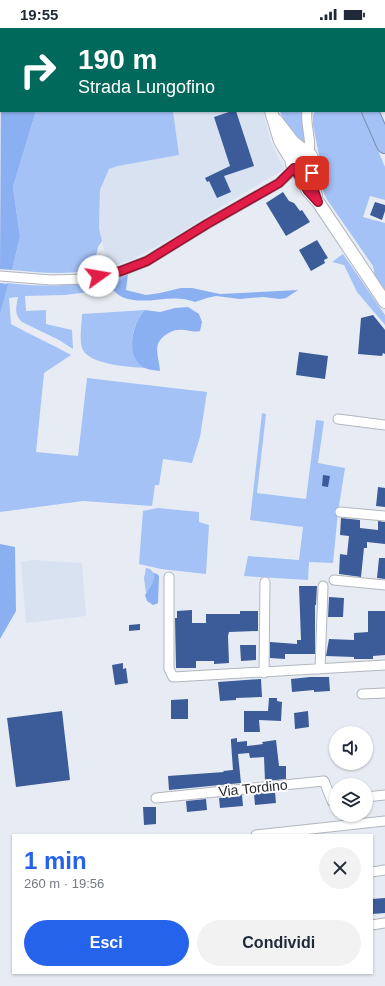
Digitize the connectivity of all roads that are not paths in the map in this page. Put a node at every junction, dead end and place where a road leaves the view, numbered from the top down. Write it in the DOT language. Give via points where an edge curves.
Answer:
graph roads {
  1 [pos="271,112"];
  2 [pos="307,112"];
  3 [pos="370,112"];
  4 [pos="385,145"];
  5 [pos="307,152"];
  6 [pos="294,166"];
  7 [pos="311,167"];
  8 [pos="318,202"];
  9 [pos="0,276"];
  10 [pos="385,302"];
  11 [pos="338,419"];
  12 [pos="385,425"];
  13 [pos="340,512"];
  14 [pos="385,516"];
  15 [pos="169,577"];
  16 [pos="334,580"];
  17 [pos="265,582"];
  18 [pos="385,585"];
  19 [pos="322,586"];
  20 [pos="385,665"];
  21 [pos="320,669"];
  22 [pos="264,672"];
  23 [pos="385,693"];
  24 [pos="362,694"];
  25 [pos="329,794"];
  26 [pos="385,795"];
  27 [pos="373,796"];
  28 [pos="156,798"];
  29 [pos="385,821"];
  30 [pos="265,834"];
  31 [pos="385,870"];
  32 [pos="373,872"];
  33 [pos="385,923"];
  34 [pos="373,925"];
  1 -- 5 [label="main road" via="293,142"];
  1 -- 6 [label="main road" via="280,141"];
  2 -- 5 [label="street" via="305,120 311,145"];
  3 -- 4 [label="highway"];
  5 -- 6 [label="main road" via="296,153"];
  5 -- 7 [label="main road" via="313,158"];
  6 -- 7 [label="main road" via="303,172"];
  6 -- 8 [label="main road" via="308,191"];
  6 -- 9 [label="street" via="279,183 147,261 121,271 87,279 51,280"];
  7 -- 8 [label="main road" via="312,184"];
  8 -- 10 [label="main road"];
  11 -- 12 [label="street"];
  13 -- 14 [label="street"];
  15 -- 22 [label="street" via="169,669 174,677"];
  16 -- 18 [label="street"];
  17 -- 22 [label="street"];
  19 -- 21 [label="street"];
  20 -- 21 [label="street"];
  21 -- 22 [label="street"];
  23 -- 24 [label="street"];
  25 -- 28 [label="street, Via Tordino" via="324,781"];
  26 -- 27 [label="street"];
  29 -- 30 [label="street"];
  31 -- 32 [label="street"];
  33 -- 34 [label="street"];
}
